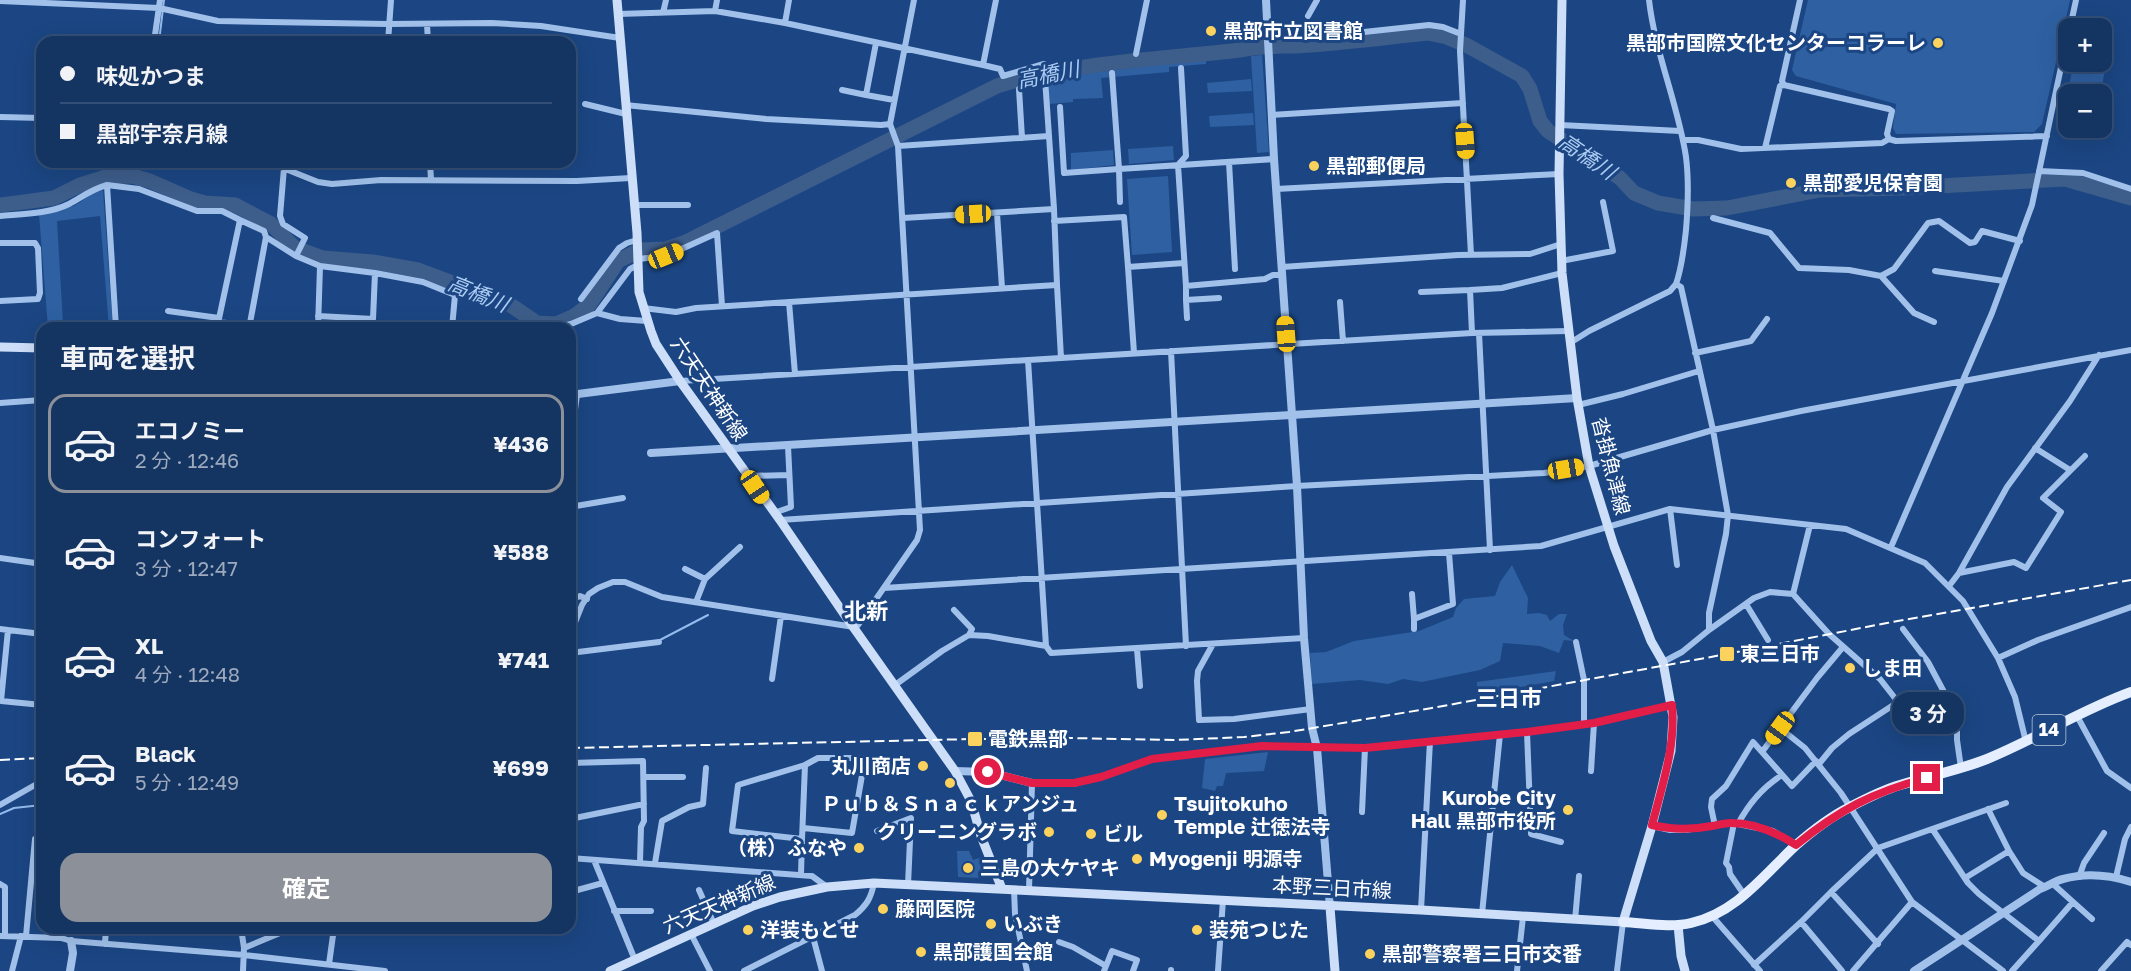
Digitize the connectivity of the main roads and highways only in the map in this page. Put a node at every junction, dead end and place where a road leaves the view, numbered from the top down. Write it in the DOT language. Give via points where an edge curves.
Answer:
graph roads {
  1 [pos="617,0"];
  2 [pos="1562,0"];
  3 [pos="0,347"];
  4 [pos="36,348"];
  5 [pos="2131,692"];
  6 [pos="1002,889"];
  7 [pos="1330,907"];
  8 [pos="1623,922"];
  9 [pos="1678,925"];
  10 [pos="610,971"];
  11 [pos="1335,971"];
  12 [pos="1686,971"];
  1 -- 6 [label="main road, 六天天神新線" via="639,292 647,321 680,381 955,771 971,801"];
  2 -- 8 [label="main road, 沓掛魚津線" via="1561,261 1577,401 1589,466 1608,526 1651,641 1663,662 1674,727 1652,825"];
  3 -- 4 [label="main road"];
  5 -- 9 [label="main road, 14" via="2026,742 1961,768 1900,785 1851,807 1796,845 1745,896 1712,916"];
  6 -- 7 [label="main road, 本野三日市線"];
  6 -- 10 [label="main road, 六天天神新線" via="874,883 827,887 780,897"];
  7 -- 8 [label="main road, 本野三日市線"];
  7 -- 11 [label="main road"];
  8 -- 9 [label="main road, 14"];
  9 -- 12 [label="main road"];
}
